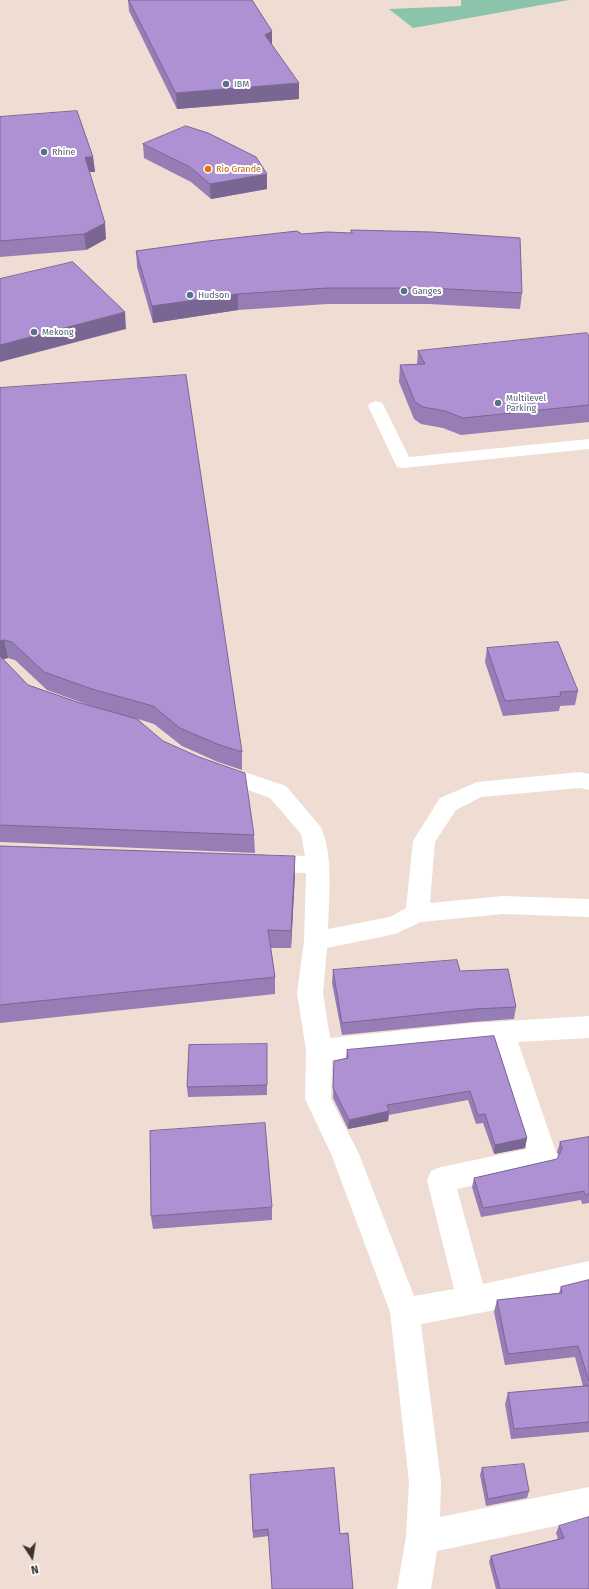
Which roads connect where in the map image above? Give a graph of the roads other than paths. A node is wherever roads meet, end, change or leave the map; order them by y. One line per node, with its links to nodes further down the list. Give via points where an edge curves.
1 (376, 406): 2 (street, via 403,463)
2 (589, 444)
3 (202, 765): 6 (street, via 278,792 312,832)
4 (589, 782): 8 (street, via 580,780 477,790 448,804 424,841)
5 (247, 862): 6 (street)
6 (318, 865): 9 (street)
7 (589, 908): 8 (street, via 503,905)
8 (417, 913): 9 (street, via 395,925)
9 (316, 941): 12 (street, via 310,993)
10 (589, 1027): 11 (street)
11 (502, 1032): 12 (street); 14 (street, via 544,1158 441,1180)
12 (319, 1050): 15 (street, via 318,1099 345,1154)
13 (589, 1275): 14 (street)
14 (472, 1300): 15 (street)
15 (405, 1312): 17 (street, via 425,1482)
16 (589, 1503): 17 (street)
17 (423, 1537): 18 (street)
18 (414, 1589)

